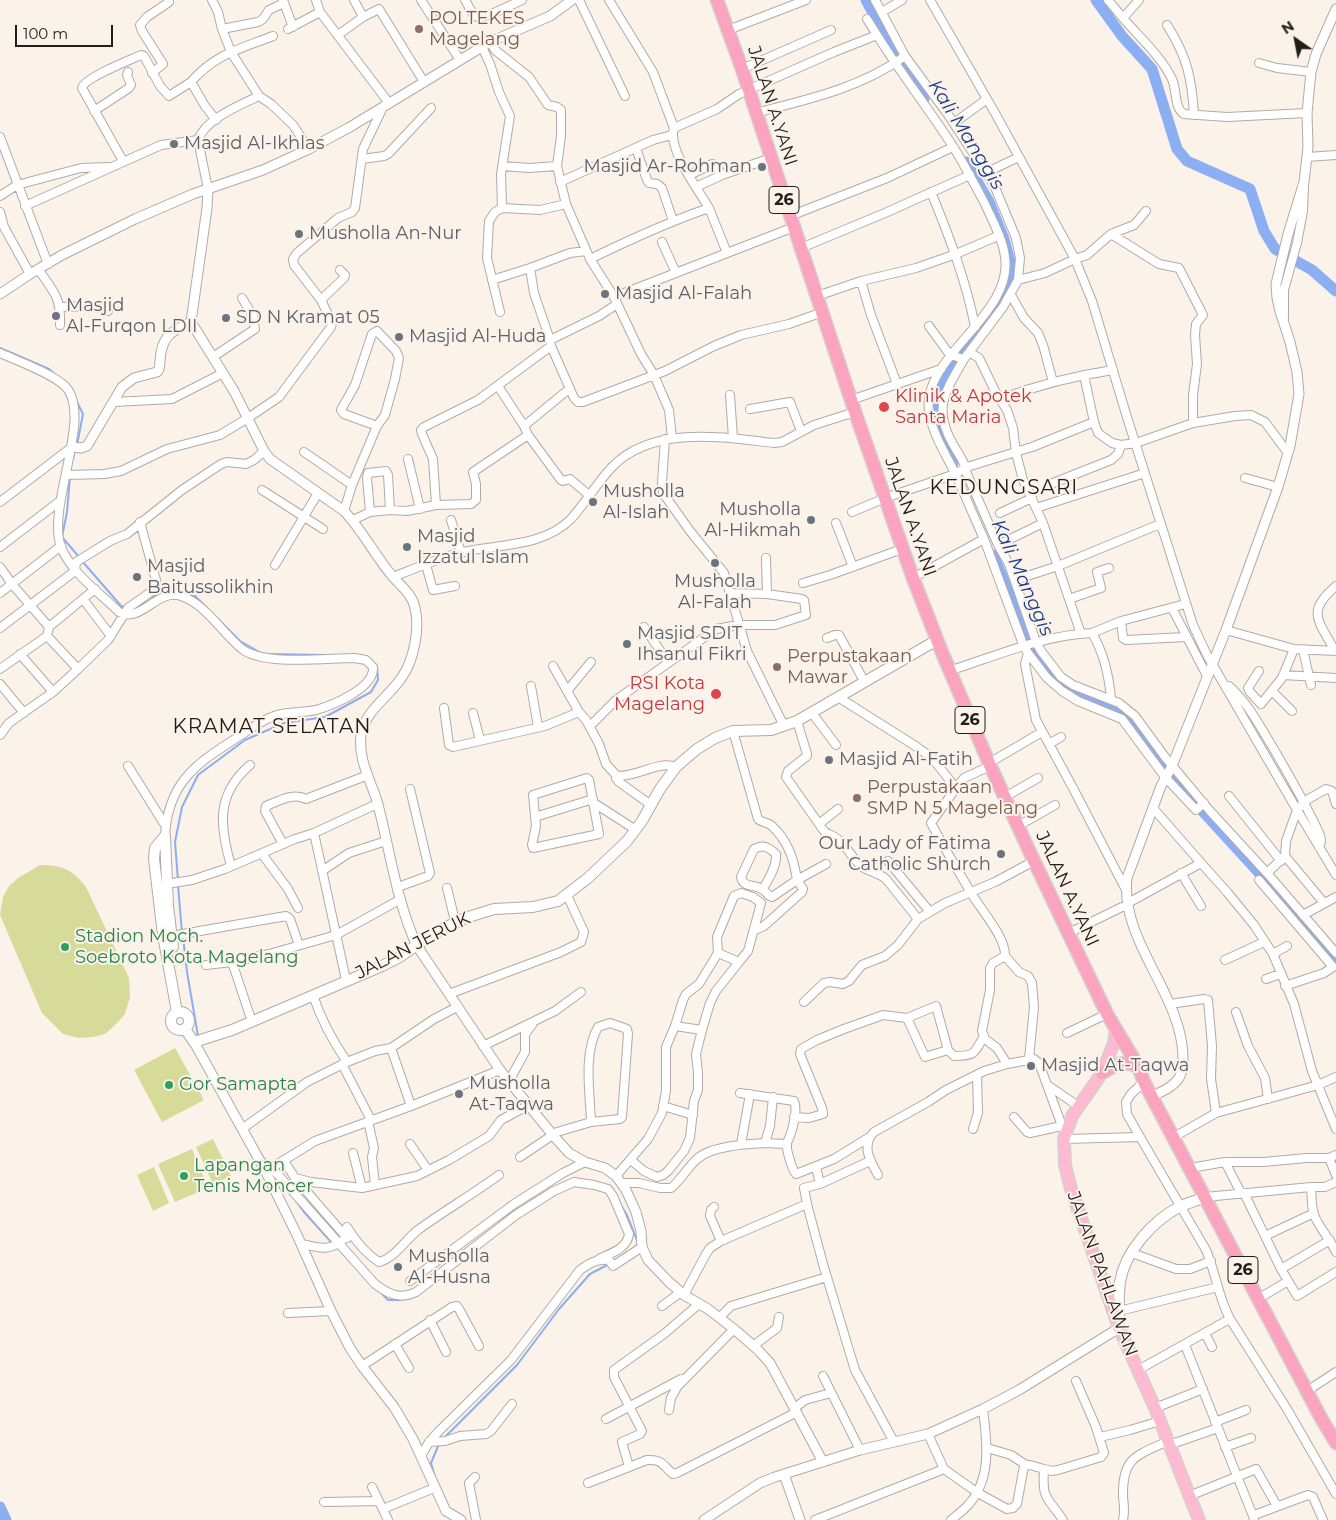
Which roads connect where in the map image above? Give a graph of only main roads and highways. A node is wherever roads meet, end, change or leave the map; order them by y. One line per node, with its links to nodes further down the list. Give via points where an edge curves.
1 (716, 0): 2 (highway, JALAN A.YANI / 26, via 902,549)
2 (937, 640): 5 (main road, JALAN JERUK, via 797,721 771,730 734,731 697,748 660,789 627,841 558,901 533,908 494,909 455,922 390,962 212,1036 197,1041); 6 (highway, JALAN A.YANI / 26, via 1034,861)
3 (170, 931): 3 (main road, via 154,859 155,848 165,836 174,882); 4 (main road)
4 (180, 1012): 5 (main road, via 189,1019); 5 (main road, via 171,1018 172,1026 177,1030)
5 (184, 1028)
6 (1116, 1028): 7 (highway, 26); 8 (main road, JALAN PAHLAWAN, via 1114,1043)
7 (1138, 1066): 8 (highway, via 1120,1063); 9 (highway, 26)
8 (1102, 1073): 10 (main road, JALAN PAHLAWAN, via 1064,1132 1065,1165)
9 (1205, 1197): 11 (main road, via 1180,1207 1152,1227 1138,1243); 13 (highway, 26, via 1307,1391)
10 (1104, 1280): 11 (main road, via 1116,1284); 12 (main road, JALAN PAHLAWAN)
11 (1120, 1280): 12 (main road)
12 (1119, 1328): 15 (main road, JALAN PAHLAWAN)
13 (1332, 1429): 14 (highway, 26)
14 (1336, 1443)
15 (1199, 1520)

